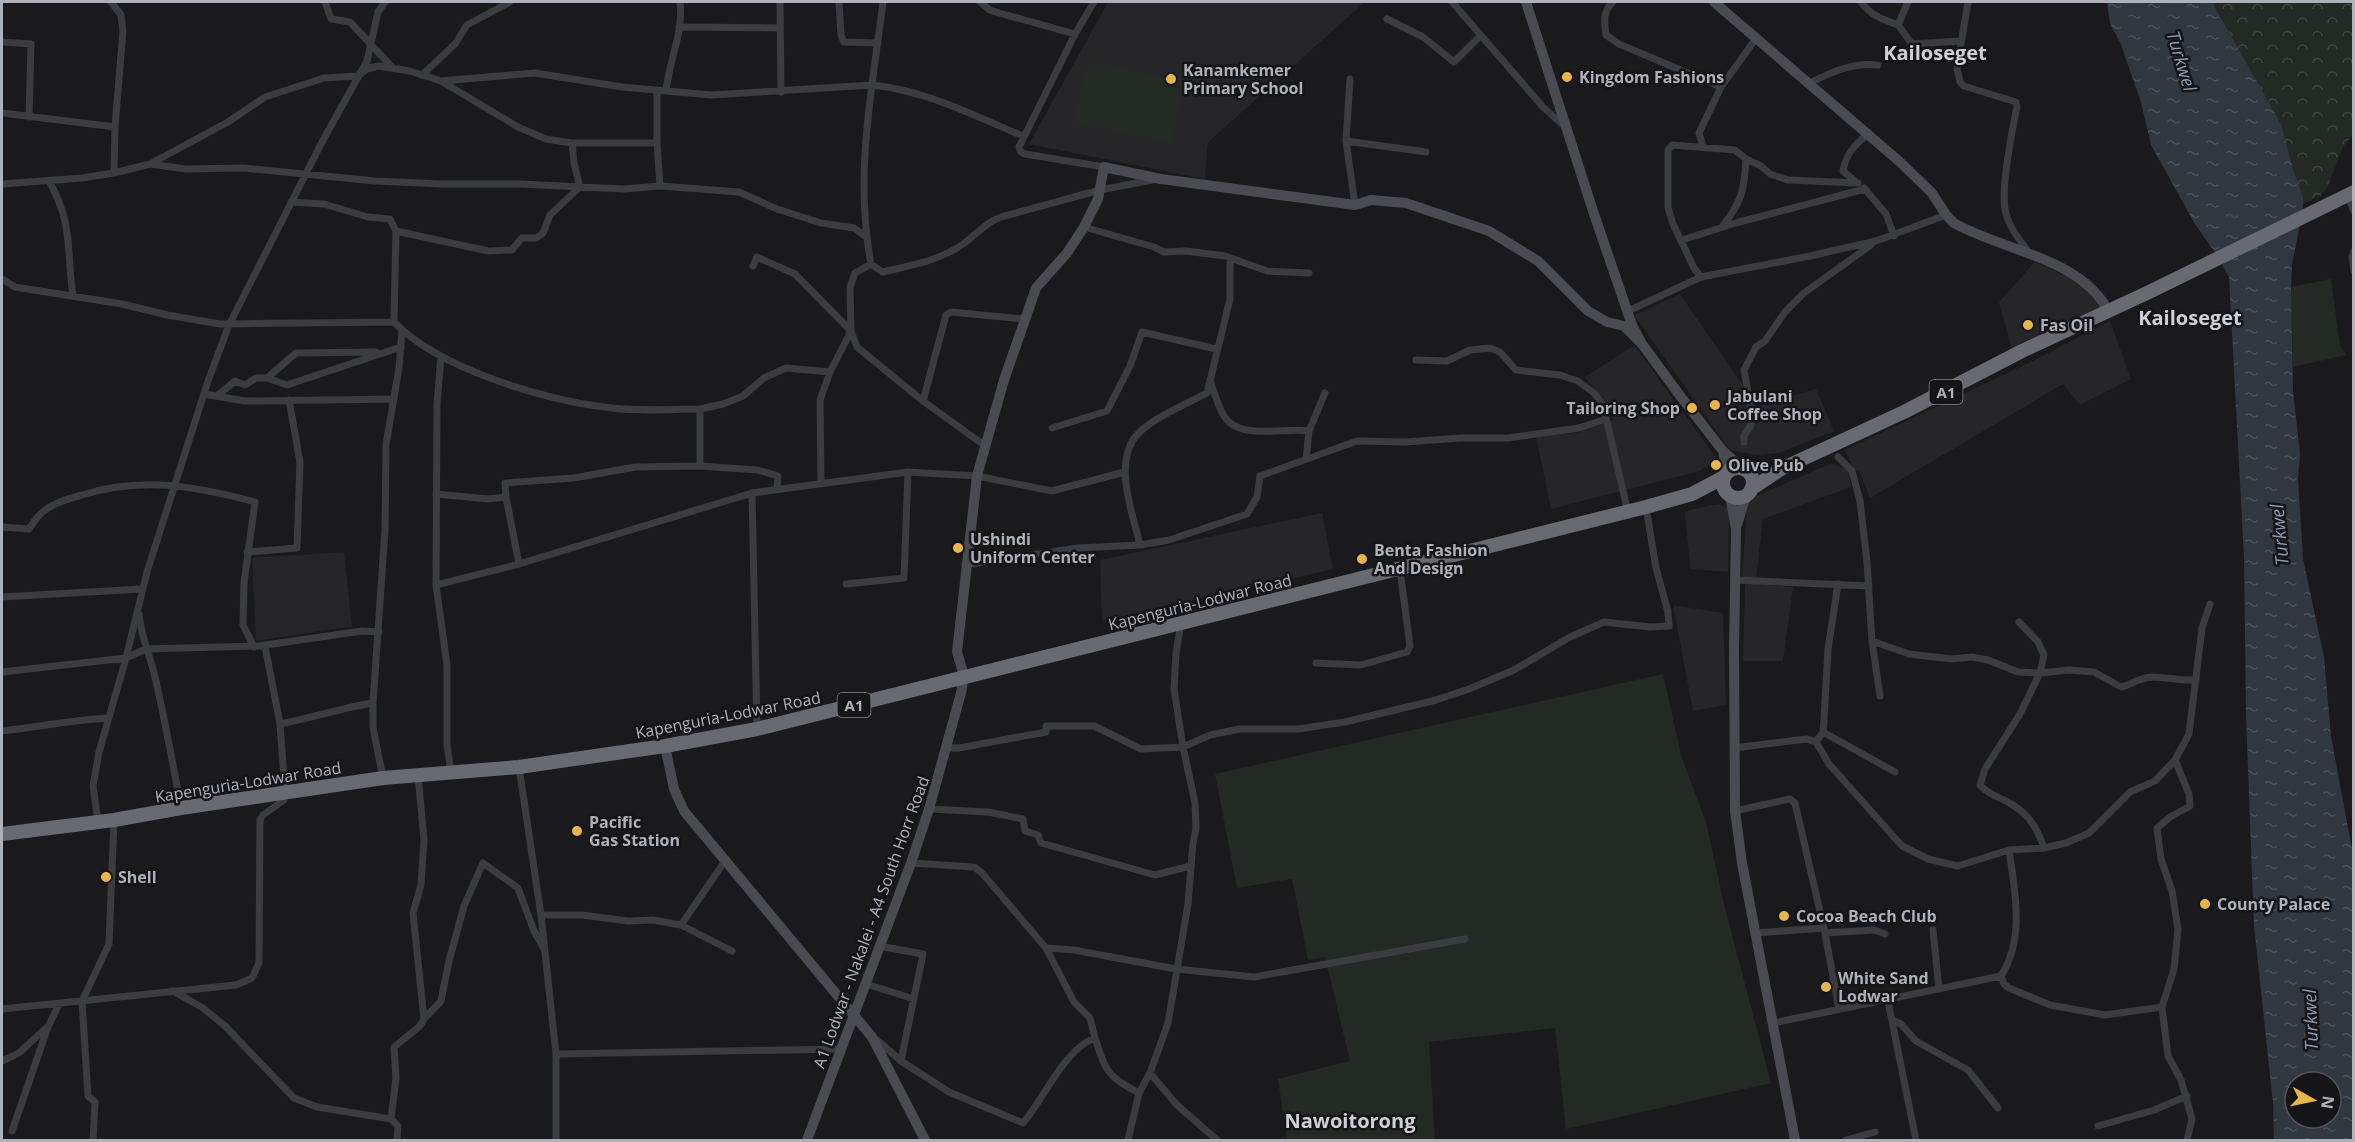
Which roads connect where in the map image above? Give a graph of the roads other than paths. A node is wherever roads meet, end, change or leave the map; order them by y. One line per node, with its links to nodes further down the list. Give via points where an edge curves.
1 (111, 2): 43 (street, via 121,15 123,31)
2 (325, 2): 27 (street, via 332,19 350,22)
3 (385, 2): 27 (street, via 378,12)
4 (510, 2): 31 (street, via 467,25 455,44)
5 (680, 2): 20 (street)
6 (780, 2): 21 (street)
7 (839, 2): 28 (street, via 844,42)
8 (882, 2): 28 (street)
9 (980, 2): 22 (street, via 990,10)
10 (1094, 2): 22 (street)
11 (1452, 2): 23 (street)
12 (1526, 2): 44 (street)
13 (1613, 2): 37 (street, via 1606,8 1606,35)
14 (1714, 2): 24 (street)
15 (1861, 2): 19 (street, via 1880,20)
16 (1908, 2): 19 (street)
17 (1968, 2): 25 (street)
18 (1387, 19): 23 (street, via 1423,37 1454,62)
19 (1898, 25): 25 (street, via 1912,44)
20 (680, 27): 21 (street); 39 (street)
21 (780, 28): 40 (street)
22 (1075, 34): 46 (street)
23 (1480, 36): 44 (street)
24 (1757, 37): 35 (street); 37 (street)
25 (1961, 41): 78 (street, via 1957,68 1960,82 2017,104 2004,207)
26 (2, 42): 42 (street, via 31,44)
27 (371, 43): 30 (street); 32 (street, via 368,61)
28 (878, 43): 36 (street)
29 (1878, 65): 35 (street, via 1856,65)
30 (394, 69): 31 (street); 32 (street, via 378,66)
31 (422, 75): 34 (street)
32 (358, 76): 53 (street, via 324,78 265,97); 56 (street)
33 (1350, 79): 47 (street)
34 (441, 81): 38 (street, via 535,73); 48 (street, via 518,127 546,139)
35 (1810, 84): 45 (street)
36 (872, 85): 40 (street); 46 (street, via 913,92); 73 (street, via 864,157)
37 (1721, 87): 50 (street, via 1699,133)
38 (657, 90): 39 (street); 49 (street)
39 (666, 91): 40 (street, via 711,95)
40 (780, 92)
41 (2, 113): 42 (street)
42 (29, 117): 43 (street)
43 (115, 127): 55 (street)
44 (1566, 128): 88 (street)
45 (1869, 134): 59 (street, via 1850,149 1845,160 1843,171); 69 (street, via 1932,193)
46 (1023, 136): 54 (street, via 1019,147 1022,154)
47 (1346, 141): 51 (street); 67 (street)
48 (572, 143): 49 (street); 62 (street)
49 (657, 143): 61 (street)
50 (1703, 146): 52 (street, via 1735,150); 75 (street, via 1678,143 1668,150 1668,208)
51 (1426, 153)
52 (1746, 159): 59 (street, via 1788,180); 71 (street, via 1745,185 1738,206)
53 (150, 164): 55 (street); 56 (street)
54 (1104, 167): 57 (street); 64 (street)
55 (114, 173): 58 (street)
56 (306, 174): 62 (street, via 443,184); 66 (street)
57 (1161, 179): 64 (street); 67 (street)
58 (49, 181): 60 (street); 86 (street, via 67,224)
59 (1858, 183): 63 (street)
60 (2, 184)
61 (660, 186): 62 (street); 73 (street, via 739,192 821,223 854,228)
62 (580, 187): 72 (street, via 550,215 537,238 522,238 512,250 488,251)
63 (1865, 189): 71 (street); 74 (street, via 1886,214)
64 (1100, 190): 70 (street); 80 (street, via 992,220 961,246 925,262 882,272)
65 (2350, 193): 68 (street); 87 (highway, A1)
66 (291, 202): 72 (street, via 324,204 390,219); 91 (street)
67 (1355, 205): 94 (street, via 1371,200 1406,203 1489,231 1538,261 1588,310 1607,322 1624,326)
68 (2354, 212)
69 (1946, 215): 74 (street); 78 (street, via 1963,228)
70 (1084, 227): 79 (street, via 1164,252); 89 (street, via 1036,288)
71 (1722, 228): 75 (street)
72 (396, 231): 90 (street)
73 (866, 236): 80 (street)
74 (1894, 236): 76 (street)
75 (1682, 240): 84 (street)
76 (1876, 242): 84 (street); 113 (street, via 1804,293 1756,347 1744,370 1752,415)
77 (2354, 251): 82 (street)
78 (2029, 253): 87 (street, via 2090,285)
79 (1230, 258): 83 (street, via 1267,271); 96 (street, via 1230,299)
80 (870, 264): 93 (street, via 855,273 850,287)
81 (753, 266): 93 (street, via 757,257 795,274)
82 (2354, 271)
83 (1309, 273)
84 (1701, 277): 88 (street)
85 (2, 279): 86 (street, via 15,287)
86 (73, 296): 91 (street)
87 (2108, 310): 120 (highway, A1)
88 (1626, 312): 94 (street)
89 (1024, 319): 108 (street, via 951,312 946,315); 114 (street)
90 (394, 322): 91 (street); 92 (street)
91 (229, 324): 104 (street)
92 (402, 330): 95 (street); 98 (street)
93 (851, 332): 100 (street); 108 (street, via 857,347)
94 (1642, 344): 115 (street)
95 (401, 347): 97 (street); 106 (street)
96 (1216, 349): 102 (street); 111 (street, via 1142,332 1107,411)
97 (385, 352): 101 (street, via 287,385); 101 (street, via 296,353)
98 (441, 356): 109 (street, via 490,378 546,396 605,408); 130 (street)
99 (1416, 360): 110 (street, via 1447,361 1470,350 1500,351 1516,370 1578,381 1603,405)
100 (831, 372): 109 (street, via 786,368 764,378 743,396); 125 (street, via 820,400)
101 (267, 378): 105 (street, via 256,378 245,385 235,381)
102 (1210, 380): 112 (street, via 1225,418 1241,428); 122 (street, via 1207,393 1153,422 1135,438)
103 (1325, 393): 112 (street)
104 (204, 394): 105 (street); 126 (street)
105 (217, 396): 107 (street, via 245,401)
106 (394, 399): 107 (street); 154 (street, via 386,445)
107 (289, 400): 139 (street, via 300,462 297,548)
108 (923, 401): 114 (street)
109 (700, 409): 118 (street)
110 (1606, 419): 117 (street, via 1579,428 1508,438 1357,441); 135 (street)
111 (1052, 428)
112 (1309, 431): 117 (street)
113 (1744, 442)
114 (984, 445): 123 (street)
115 (1724, 451): 119 (street); 124 (street)
116 (1838, 458): 147 (street, via 1852,471 1855,480)
117 (1306, 459): 138 (street, via 1260,476 1257,497 1247,514 1169,540)
118 (700, 466): 127 (street, via 771,472 778,476); 133 (street, via 634,468 574,478 505,483)
119 (1744, 469): 120 (highway, A1); 124 (highway, via 1734,469); 128 (highway, via 1752,477)
120 (1781, 469): 128 (highway, A1)
121 (908, 472): 123 (street); 125 (street); 144 (street, via 904,578)
122 (1125, 472): 123 (street, via 1052,491); 138 (street)
123 (977, 476): 141 (street)
124 (1726, 476): 131 (highway, Kapenguria-Lodwar Road / A1); 132 (highway, via 1723,489)
125 (821, 483): 127 (street)
126 (176, 485): 136 (street, via 125,484 101,488 43,511 29,529); 139 (street, via 255,502); 148 (street)
127 (777, 488): 129 (street)
128 (1748, 492): 132 (highway, via 1736,498); 137 (street)
129 (752, 493): 140 (street); 169 (street)
130 (436, 494): 133 (street); 146 (street)
131 (1692, 494): 132 (highway, Kapenguria-Lodwar Road / A1); 134 (highway, Kapenguria-Lodwar Road / A1)
132 (1729, 495): 137 (street)
133 (506, 497): 140 (street)
134 (1646, 507): 135 (highway, Kapenguria-Lodwar Road / A1); 174 (street, via 1669,627 1604,622 1570,636 1514,670 1437,700 1313,727 1239,729 1210,735)
135 (1628, 512): 142 (highway, Kapenguria-Lodwar Road / A1)
136 (2, 527)
137 (1736, 529): 143 (street)
138 (1140, 545): 141 (street, via 1077,548)
139 (247, 552): 157 (street, via 243,625)
140 (519, 564): 146 (street)
141 (965, 565): 163 (street, via 957,652)
142 (1400, 570): 152 (highway, Kapenguria-Lodwar Road / A1); 160 (street, via 1410,646 1407,652 1361,665)
143 (1736, 580): 145 (street); 176 (street)
144 (846, 584)
145 (1838, 584): 147 (street); 171 (street, via 1828,649)
146 (436, 585): 179 (street, via 447,665)
147 (1869, 586): 155 (street)
148 (142, 589): 149 (street); 151 (street)
149 (2, 597)
150 (2210, 604): 164 (street, via 2202,628)
151 (139, 609): 158 (street); 159 (street)
152 (1181, 622): 163 (highway, Kapenguria-Lodwar Road / A1); 174 (street, via 1174,689)
153 (2019, 622): 162 (street, via 2041,648)
154 (379, 632): 156 (street); 166 (street)
155 (1872, 641): 162 (street, via 1909,654 1972,657 2018,672); 165 (street)
156 (265, 645): 157 (street); 168 (street)
157 (254, 647): 158 (street)
158 (146, 649): 159 (street); 184 (street, via 164,716)
159 (126, 658): 161 (street); 167 (street)
160 (1316, 663)
161 (2, 672)
162 (2040, 673): 164 (street, via 2094,672 2121,687 2135,679 2153,677); 190 (street, via 1980,785 2025,812)
163 (964, 676): 169 (highway, Kapenguria-Lodwar Road / A1); 175 (street, A1 Lodwar - Nakalei - A4 South Horr Road)
164 (2196, 680): 177 (street, via 2189,734)
165 (1880, 696)
166 (373, 703): 168 (street); 182 (street)
167 (108, 718): 170 (street); 188 (street, via 93,786)
168 (280, 724): 183 (street)
169 (757, 729): 173 (highway, Kapenguria-Lodwar Road / A1)
170 (2, 731)
171 (1823, 732): 172 (street); 180 (street)
172 (1816, 742): 176 (street, via 1807,739); 191 (street, via 1829,764 1909,850 1958,866)
173 (665, 746): 178 (highway, Kapenguria-Lodwar Road / A1); 192 (street, via 674,789 684,811)
174 (1183, 747): 175 (street, via 1141,749 1094,726 1075,725 1046,726 1046,732); 194 (street, via 1197,816)
175 (947, 748): 185 (street, A1 Lodwar - Nakalei - A4 South Horr Road)
176 (1734, 748): 186 (street)
177 (2175, 760): 190 (street, via 2156,781 2130,792 2088,832); 215 (street, via 2190,806 2157,828 2178,929 2174,969)
178 (519, 767): 179 (highway, Kapenguria-Lodwar Road / A1); 195 (street)
179 (451, 772): 181 (highway, Kapenguria-Lodwar Road / A1)
180 (1895, 772)
181 (418, 775): 182 (highway, Kapenguria-Lodwar Road / A1); 219 (street, via 424,840 421,885 413,914)
182 (383, 778): 183 (highway, Kapenguria-Lodwar Road / A1)
183 (285, 792): 184 (highway, Kapenguria-Lodwar Road / A1); 210 (street, via 284,800 260,820 259,963 252,978 236,984)
184 (181, 808): 187 (highway, Kapenguria-Lodwar Road / A1)
185 (929, 809): 193 (street, A1 Lodwar - Nakalei - A4 South Horr Road); 194 (street, via 988,812 1023,819 1025,831 1038,835 1041,843 1155,875)
186 (1735, 811): 197 (street, via 1790,799 1795,803); 199 (street)
187 (114, 820): 188 (highway, Kapenguria-Lodwar Road / A1); 213 (street, via 109,944)
188 (98, 822): 189 (highway, Kapenguria-Lodwar Road / A1)
189 (2, 834)
190 (2044, 848): 191 (street)
191 (2009, 850): 207 (street, via 2015,931 2010,963)
192 (726, 861): 196 (street); 218 (street)
193 (911, 863): 202 (street, A1 Lodwar - Nakalei - A4 South Horr Road); 203 (street, via 974,867)
194 (1191, 866): 206 (street)
195 (541, 915): 196 (street); 204 (street)
196 (681, 925): 205 (street)
197 (1825, 930): 199 (street); 200 (street, via 1874,930); 217 (street)
198 (1933, 930): 209 (street)
199 (1756, 933): 221 (street)
200 (1885, 934)
201 (1465, 939): 206 (street, via 1254,977)
202 (879, 946): 208 (street, A1 Lodwar - Nakalei - A4 South Horr Road); 211 (street, via 923,954)
203 (1046, 948): 206 (street); 224 (street, via 1074,1002 1090,1018)
204 (545, 950): 219 (street, via 518,888 483,863 464,906 441,1001); 226 (street)
205 (732, 951)
206 (1176, 969): 229 (street, via 1168,1023)
207 (2001, 976): 209 (street); 215 (street, via 2009,988 2050,1005 2105,1015)
208 (866, 984): 211 (street); 218 (street, A1 Lodwar - Nakalei - A4 South Horr Road)
209 (1939, 988): 212 (street)
210 (173, 991): 213 (street); 233 (street, via 225,1026 294,1098 317,1107)
211 (914, 999): 228 (street)
212 (1888, 1000): 217 (street); 220 (street)
213 (82, 1001): 214 (street); 237 (street, via 88,1096 95,1102)
214 (59, 1004): 216 (street); 222 (street)
215 (2162, 1007): 231 (street, via 2168,1056)
216 (2, 1009)
217 (1839, 1009): 221 (street)
218 (854, 1016): 223 (street); 225 (street, A1 Lodwar - Nakalei - A4 South Horr Road)
219 (424, 1019): 233 (street, via 394,1047 396,1078)
220 (1892, 1020): 232 (street, via 1916,1041 1968,1070); 246 (street)
221 (1773, 1023): 244 (street)
222 (48, 1027): 227 (street, via 19,1053); 235 (street)
223 (872, 1037): 228 (street); 241 (street)
224 (1095, 1038): 228 (street, via 1084,1041 1058,1071 1023,1123 949,1092); 230 (street, via 1105,1070)
225 (841, 1049): 226 (street); 240 (street, A1 Lodwar - Nakalei - A4 South Horr Road)
226 (556, 1054): 239 (street)
227 (2, 1061)
228 (901, 1061)
229 (1150, 1073): 230 (street); 243 (street, via 1177,1105)
230 (1139, 1094): 242 (street)
231 (2187, 1096): 234 (street); 247 (street, via 2192,1119)
232 (1998, 1108)
233 (391, 1119): 238 (street, via 398,1126)
234 (2098, 1126)
235 (12, 1131)
236 (1875, 1132): 245 (street)
237 (93, 1140)
238 (397, 1140)
239 (556, 1140)
240 (807, 1140)
241 (925, 1140)
242 (1128, 1140)
243 (1217, 1140)
244 (1795, 1140)
245 (1846, 1140)
246 (1916, 1140)
247 (2187, 1140)

